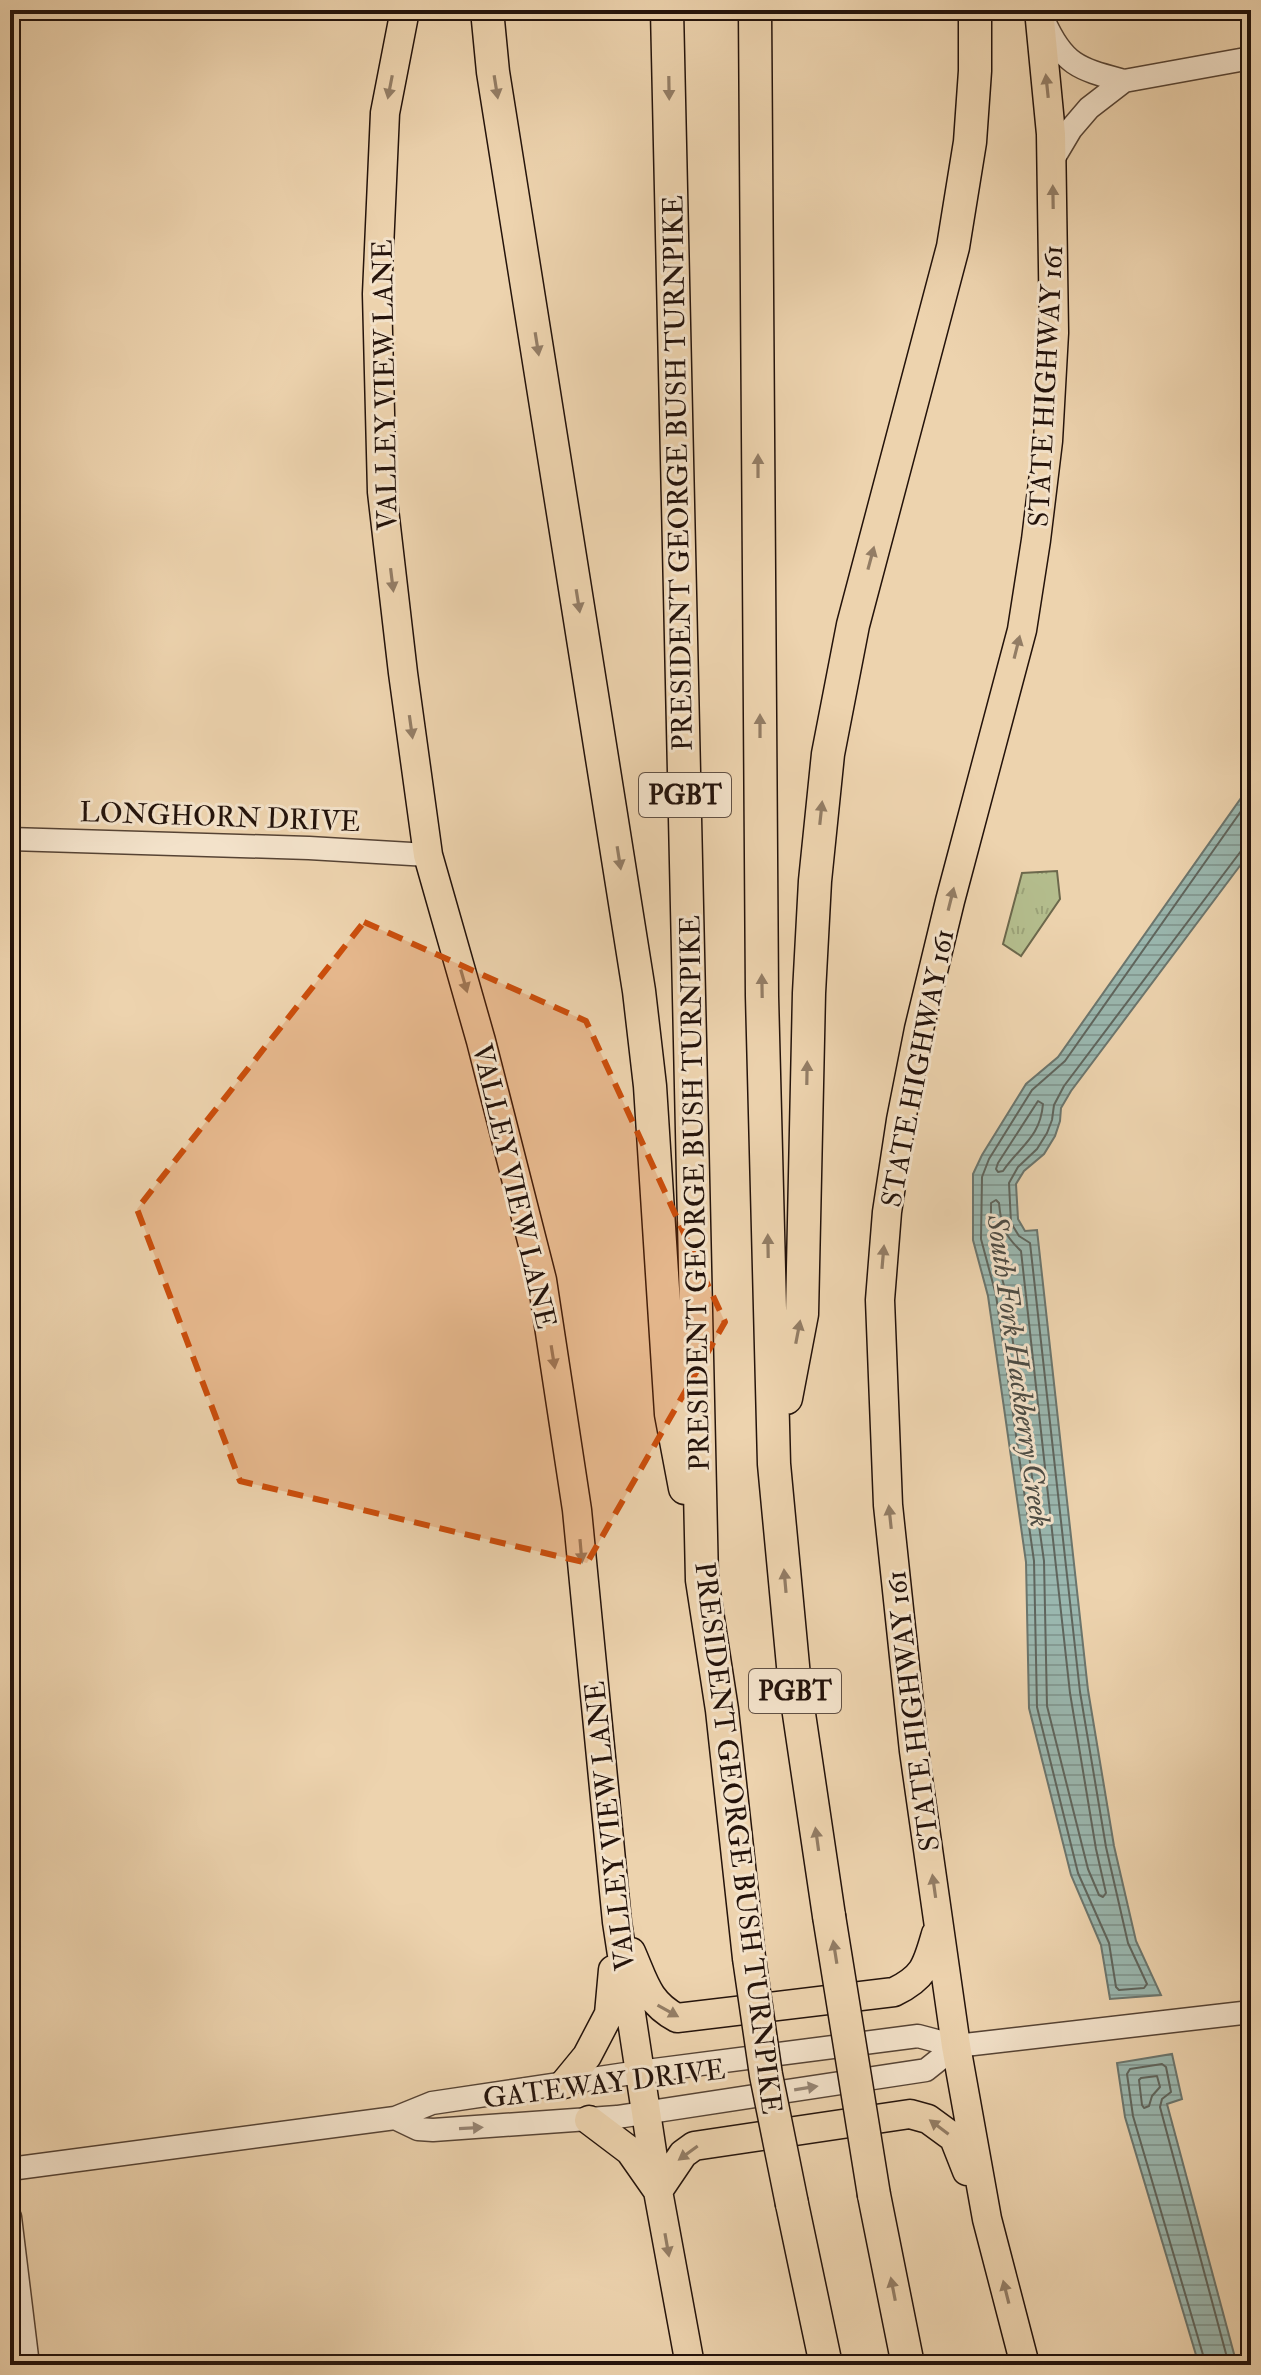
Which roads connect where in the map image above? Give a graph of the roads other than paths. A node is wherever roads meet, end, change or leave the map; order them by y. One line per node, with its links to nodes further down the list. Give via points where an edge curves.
1 (405, 10): 11 (main road, VALLEY VIEW LANE, one-way to 11, via 385,113 377,294 382,492)
2 (487, 10): 13 (highway, one-way to 13, via 639,991 671,1414)
3 (667, 10): 13 (highway, PRESIDENT GEORGE BUSH TURNPIKE / PGBT, one-way to 13)
4 (755, 10): 12 (highway, PGBT, one-way to 4, via 762,996)
5 (975, 10): 12 (highway, one-way to 5, via 802,1314 809,993 828,754 853,625 953,247 970,142)
6 (1039, 11): 8 (street, via 1056,46 1075,64); 9 (main road, STATE HIGHWAY 161, one-way to 6)
7 (1251, 58): 8 (street)
8 (1124, 81): 9 (street, via 1089,108)
9 (1052, 161): 15 (main road, STATE HIGHWAY 161, one-way to 9, via 888,1505 880,1300 889,1196 919,1029 1022,630 1036,540 1054,333)
10 (10, 839): 11 (street, LONGHORN DRIVE)
11 (428, 855): 14 (main road, VALLEY VIEW LANE, one-way to 14, via 542,1280 577,1510)
12 (774, 1464): 30 (highway, PGBT, one-way to 12, bridge, via 874,2195 829,1916 795,1687)
13 (702, 1580): 29 (highway, PRESIDENT GEORGE BUSH TURNPIKE / PGBT, bridge, via 766,2075)
14 (617, 1922): 15 (main road, one-way to 15, via 653,2001 677,2018 894,1992 925,1969); 18 (main road, VALLEY VIEW LANE); 19 (main road, via 609,2014 587,2056)
15 (939, 1925): 17 (main road, STATE HIGHWAY 161)
16 (1251, 2012): 17 (street, GATEWAY DRIVE)
17 (956, 2046): 18 (street, GATEWAY DRIVE, via 918,2036); 20 (street, GATEWAY DRIVE, one-way to 17, via 926,2070); 26 (main road, STATE HIGHWAY 161)
18 (639, 2072): 19 (street, GATEWAY DRIVE); 20 (main road, VALLEY VIEW LANE)
19 (564, 2084): 21 (street, GATEWAY DRIVE, via 432,2103)
20 (646, 2113): 22 (street, GATEWAY DRIVE); 24 (main road, VALLEY VIEW LANE)
21 (395, 2118): 22 (street, GATEWAY DRIVE, one-way to 22, via 433,2130); 23 (street, GATEWAY DRIVE)
22 (589, 2120): 24 (main road, via 630,2151)
23 (10, 2169)
24 (658, 2191): 26 (main road, one-way to 24, via 954,2138 928,2119 910,2114 694,2146); 28 (main road, VALLEY VIEW LANE, one-way to 28)
25 (10, 2217): 27 (street)
26 (987, 2219): 31 (main road, STATE HIGHWAY 161, one-way to 26)
27 (28, 2365)
28 (690, 2365)
29 (826, 2365)
30 (908, 2365)
31 (1025, 2365)

